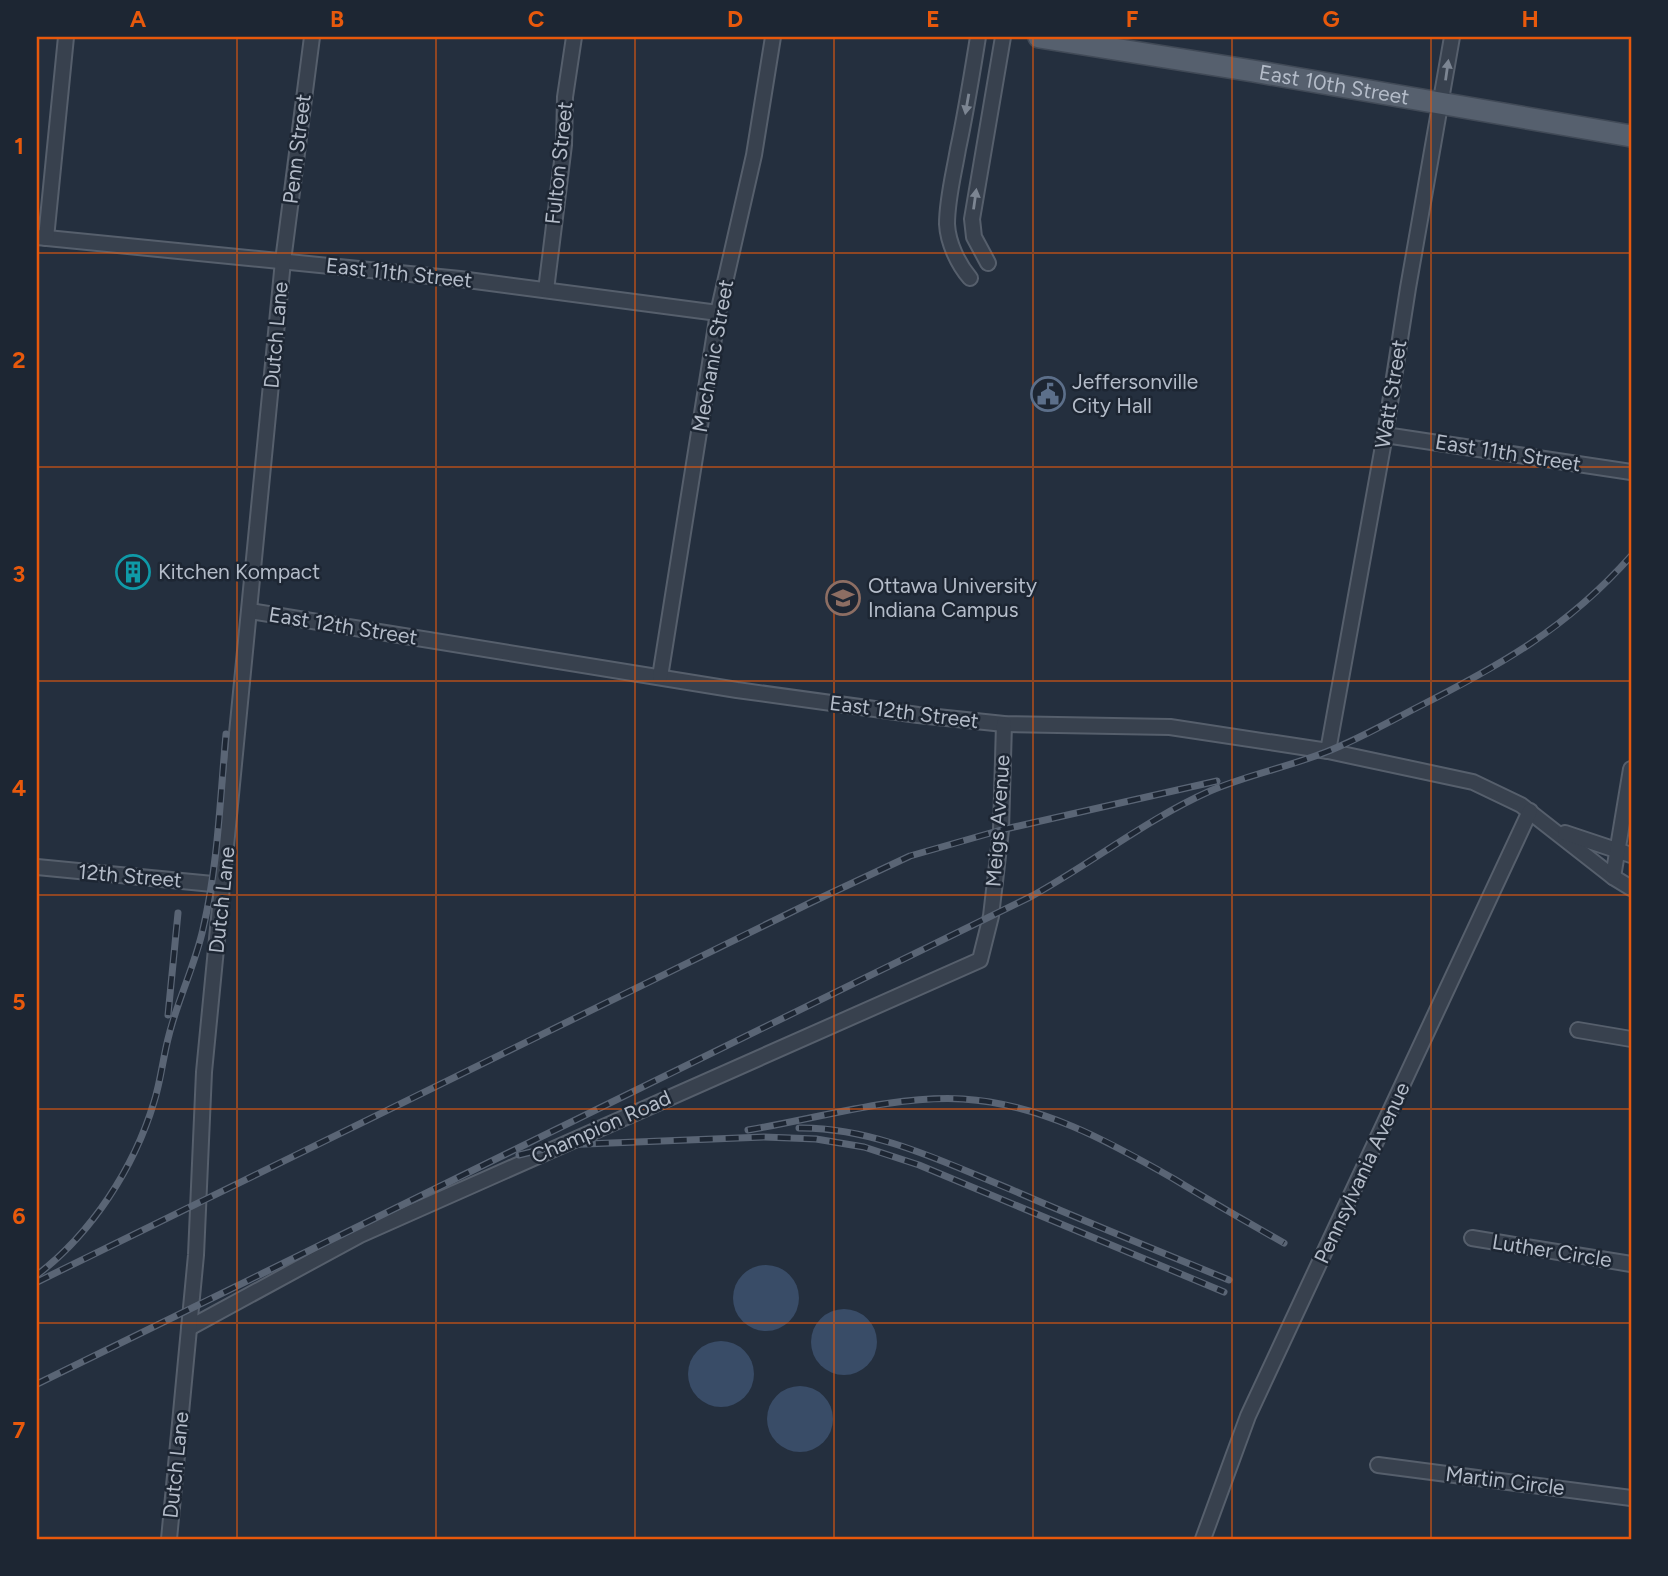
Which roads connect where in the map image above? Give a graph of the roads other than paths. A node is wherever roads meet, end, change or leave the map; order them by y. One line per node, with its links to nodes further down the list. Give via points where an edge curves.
1 (66, 37): 12 (street)
2 (312, 37): 13 (street, Penn Street)
3 (574, 37): 16 (street, Fulton Street)
4 (773, 37): 17 (street, Mechanic Street, via 754,155)
5 (978, 37): 15 (street, one-way to 15, via 947,225 949,239)
6 (1003, 37): 14 (street, one-way to 6, via 974,237 972,219)
7 (1039, 37): 9 (main road, East 10th Street)
8 (1452, 37): 10 (street, Watt Street, one-way to 8)
9 (1140, 44): 10 (main road, East 10th Street)
10 (1442, 104): 11 (main road, East 10th Street); 18 (street, Watt Street)
11 (1631, 136)
12 (42, 238): 13 (street, East 11th Street)
13 (283, 261): 16 (street, East 11th Street); 20 (street, Dutch Lane)
14 (988, 263)
15 (970, 278)
16 (546, 289): 17 (street, East 11th Street)
17 (718, 313): 21 (street, Mechanic Street)
18 (1385, 435): 19 (street, East 11th Street); 23 (street, Watt Street)
19 (1631, 472)
20 (250, 611): 21 (street, East 12th Street); 30 (street, Dutch Lane)
21 (660, 677): 22 (street, East 12th Street, via 918,716)
22 (1004, 724): 23 (street, East 12th Street, via 1170,727); 32 (street, Meigs Avenue, via 1002,830)
23 (1328, 751): 25 (street, East 12th Street, via 1473,782)
24 (1631, 769): 27 (street)
25 (1531, 811): 26 (street, East 12th Street); 41 (street, Pennsylvania Avenue, via 1248,1416)
26 (1547, 826): 27 (street, East 12th Street); 29 (street, East 12th Street)
27 (1624, 853): 29 (street)
28 (37, 867): 30 (street, 12th Street)
29 (1613, 877): 31 (street, East 12th Street)
30 (223, 885): 37 (street, Dutch Lane, via 204,1072 200,1201)
31 (1631, 888)
32 (991, 916): 37 (street, Champion Road, via 980,960 360,1235)
33 (1578, 1030): 34 (street)
34 (1631, 1039)
35 (1472, 1238): 36 (street, Luther Circle)
36 (1631, 1264)
37 (189, 1328): 40 (street, Dutch Lane)
38 (1378, 1465): 39 (street, Martin Circle)
39 (1631, 1498)
40 (169, 1539)
41 (1203, 1539)

